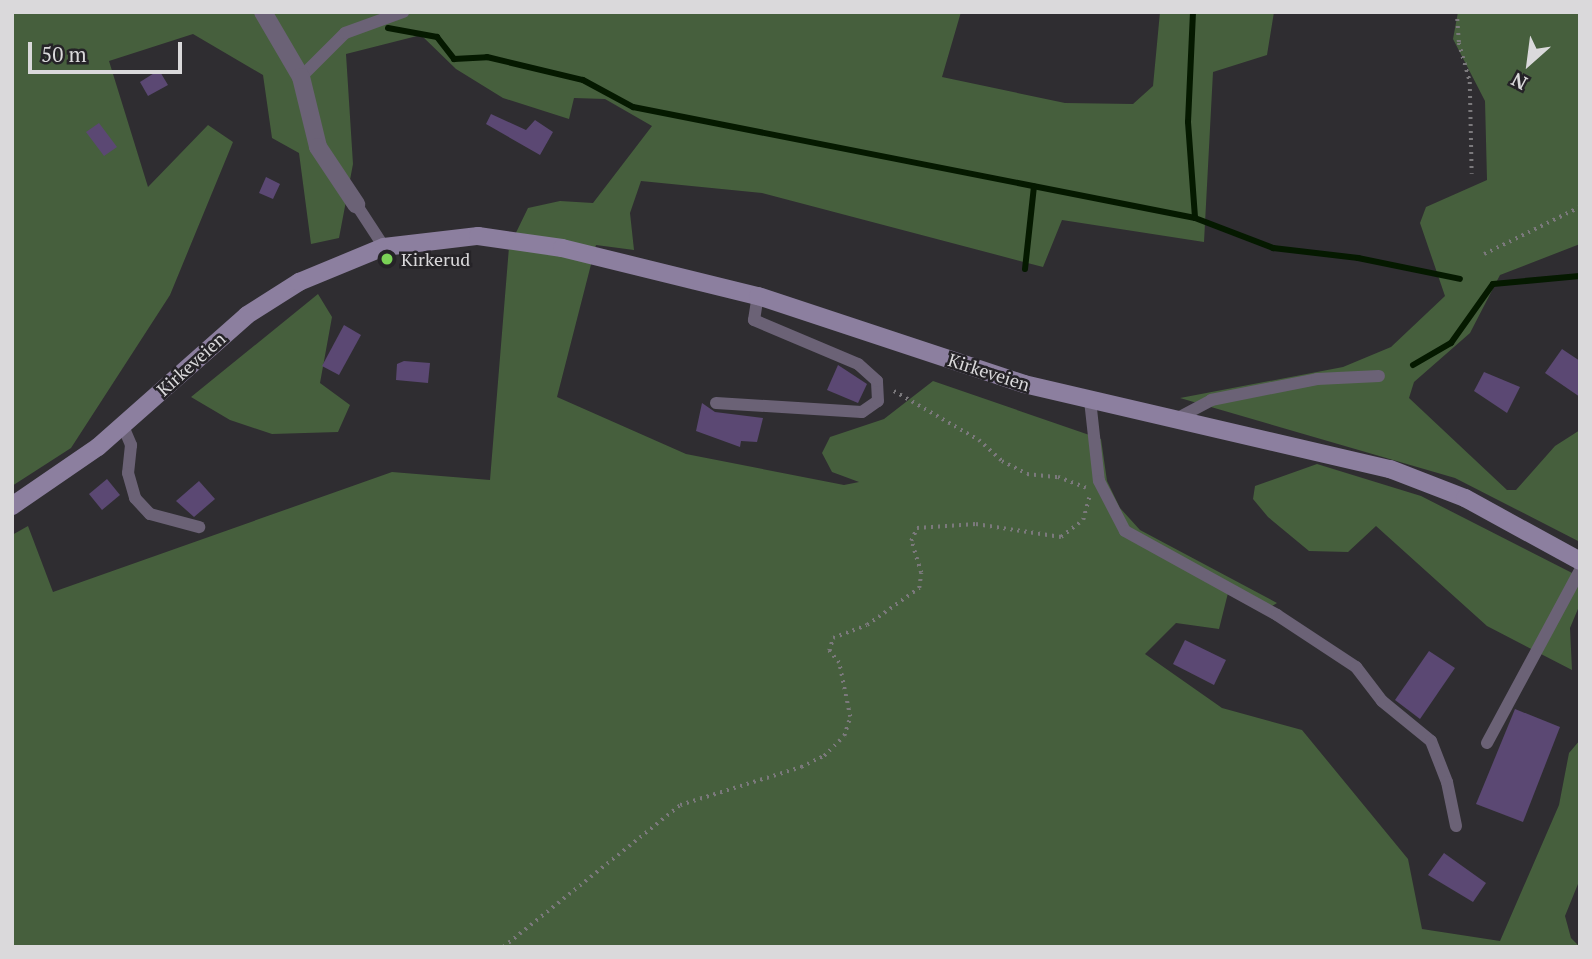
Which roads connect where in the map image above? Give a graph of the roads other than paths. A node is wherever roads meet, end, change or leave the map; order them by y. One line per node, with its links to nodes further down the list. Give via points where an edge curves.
1 (263, 12): 3 (street)
2 (402, 12): 3 (lane, via 345,33)
3 (300, 77): 4 (street, via 318,147)
4 (356, 204): 5 (lane)
5 (384, 247): 6 (main road, Kirkeveien, via 456,235 500,237); 11 (main road, Kirkeveien, via 299,282 247,315)
6 (758, 296): 8 (main road, Kirkeveien, via 1024,384); 9 (lane, via 754,320 858,364 877,381 878,401 862,412)
7 (1379, 376): 10 (lane, via 1317,379 1210,400)
8 (1090, 400): 10 (main road, Kirkeveien); 17 (lane, via 1099,481 1125,531 1141,544 1277,615 1356,667 1382,701 1422,730 1447,782)
9 (716, 403)
10 (1176, 419): 14 (main road, Kirkeveien, via 1390,469 1465,498)
11 (123, 426): 12 (main road, Kirkeveien); 13 (lane, via 131,445 128,473 135,498 150,514)
12 (12, 506)
13 (199, 527)
14 (1580, 561)
15 (1580, 570): 16 (lane)
16 (1487, 743)
17 (1456, 827)

